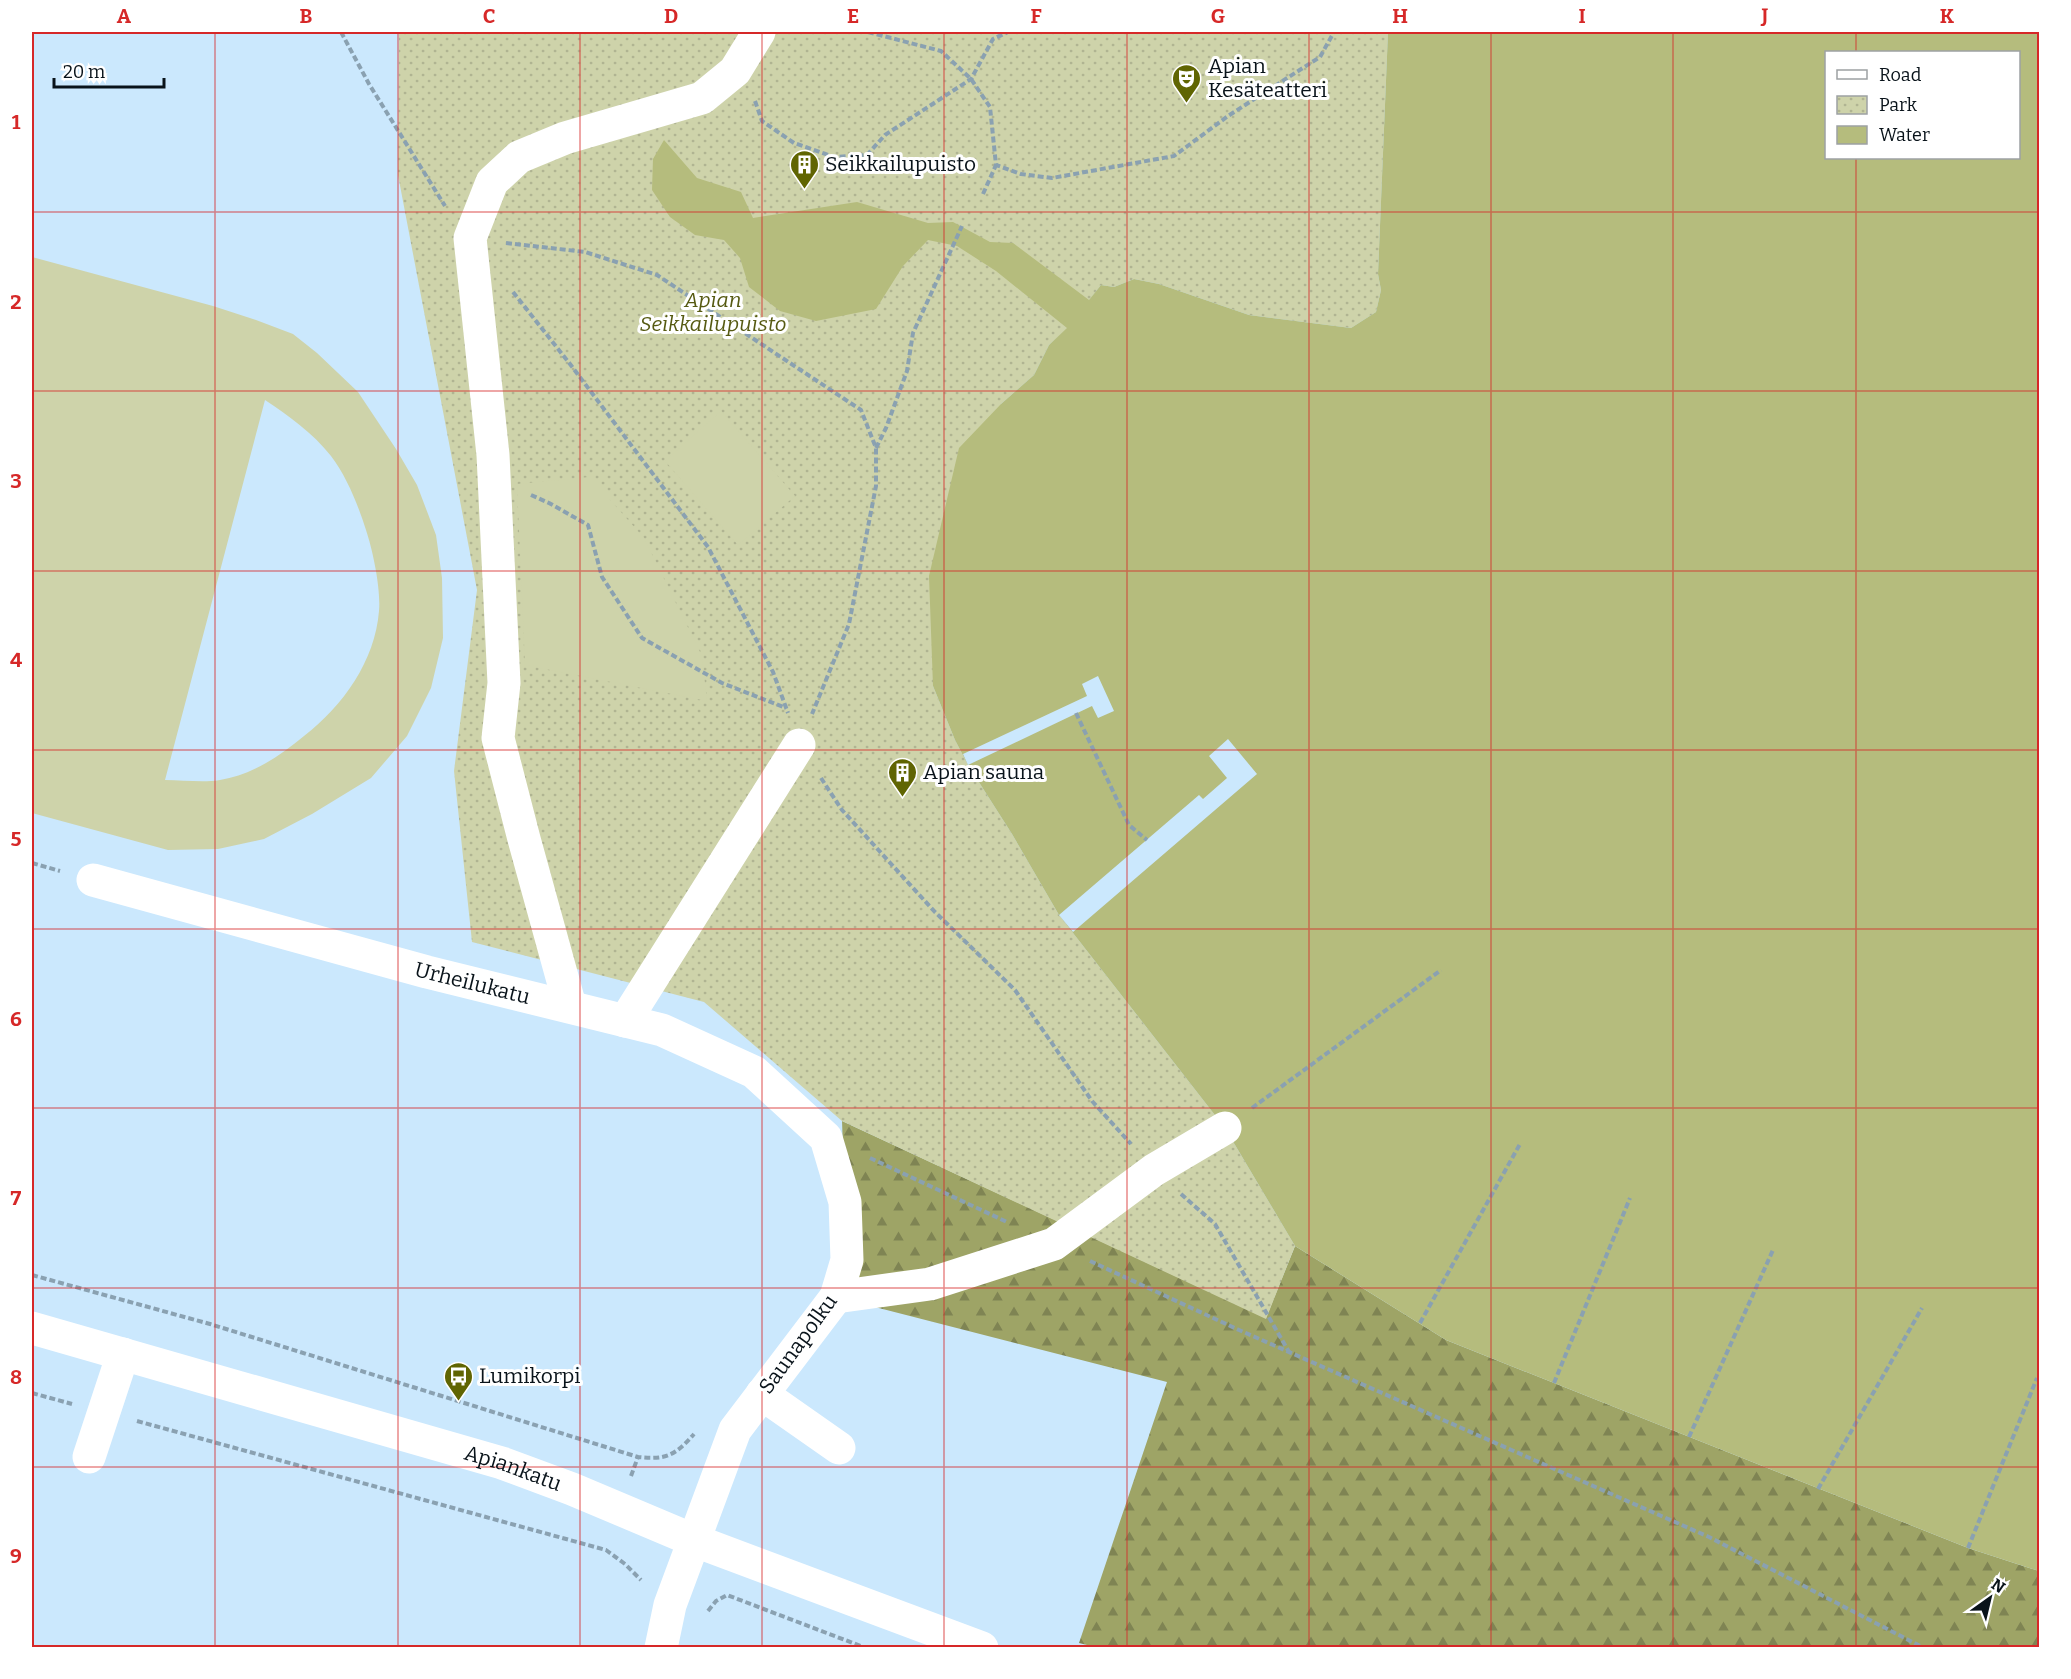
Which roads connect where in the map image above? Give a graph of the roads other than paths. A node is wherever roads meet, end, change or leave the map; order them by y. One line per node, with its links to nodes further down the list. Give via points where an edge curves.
1 (759, 32): 4 (street, via 735,70 702,98 565,138 519,158 492,182 470,238 493,455 504,683 498,738)
2 (799, 745): 5 (street)
3 (93, 880): 4 (street, Urheilukatu, via 427,972)
4 (570, 1006): 5 (street, Urheilukatu)
5 (625, 1021): 7 (street, Urheilukatu, via 662,1030 754,1072)
6 (1225, 1128): 8 (street, via 1154,1170 1054,1244 930,1284)
7 (826, 1138): 8 (street, Saunapolku, via 845,1202 847,1260)
8 (836, 1297): 11 (street, Saunapolku)
9 (32, 1328): 10 (street, Apiankatu)
10 (123, 1354): 13 (street); 14 (street, Apiankatu, via 502,1463)
11 (762, 1394): 12 (street); 14 (street, Saunapolku, via 735,1430)
12 (839, 1448)
13 (89, 1457)
14 (693, 1540): 15 (street, Saunapolku, via 670,1605); 16 (street, Apiankatu)
15 (661, 1647)
16 (982, 1647)

